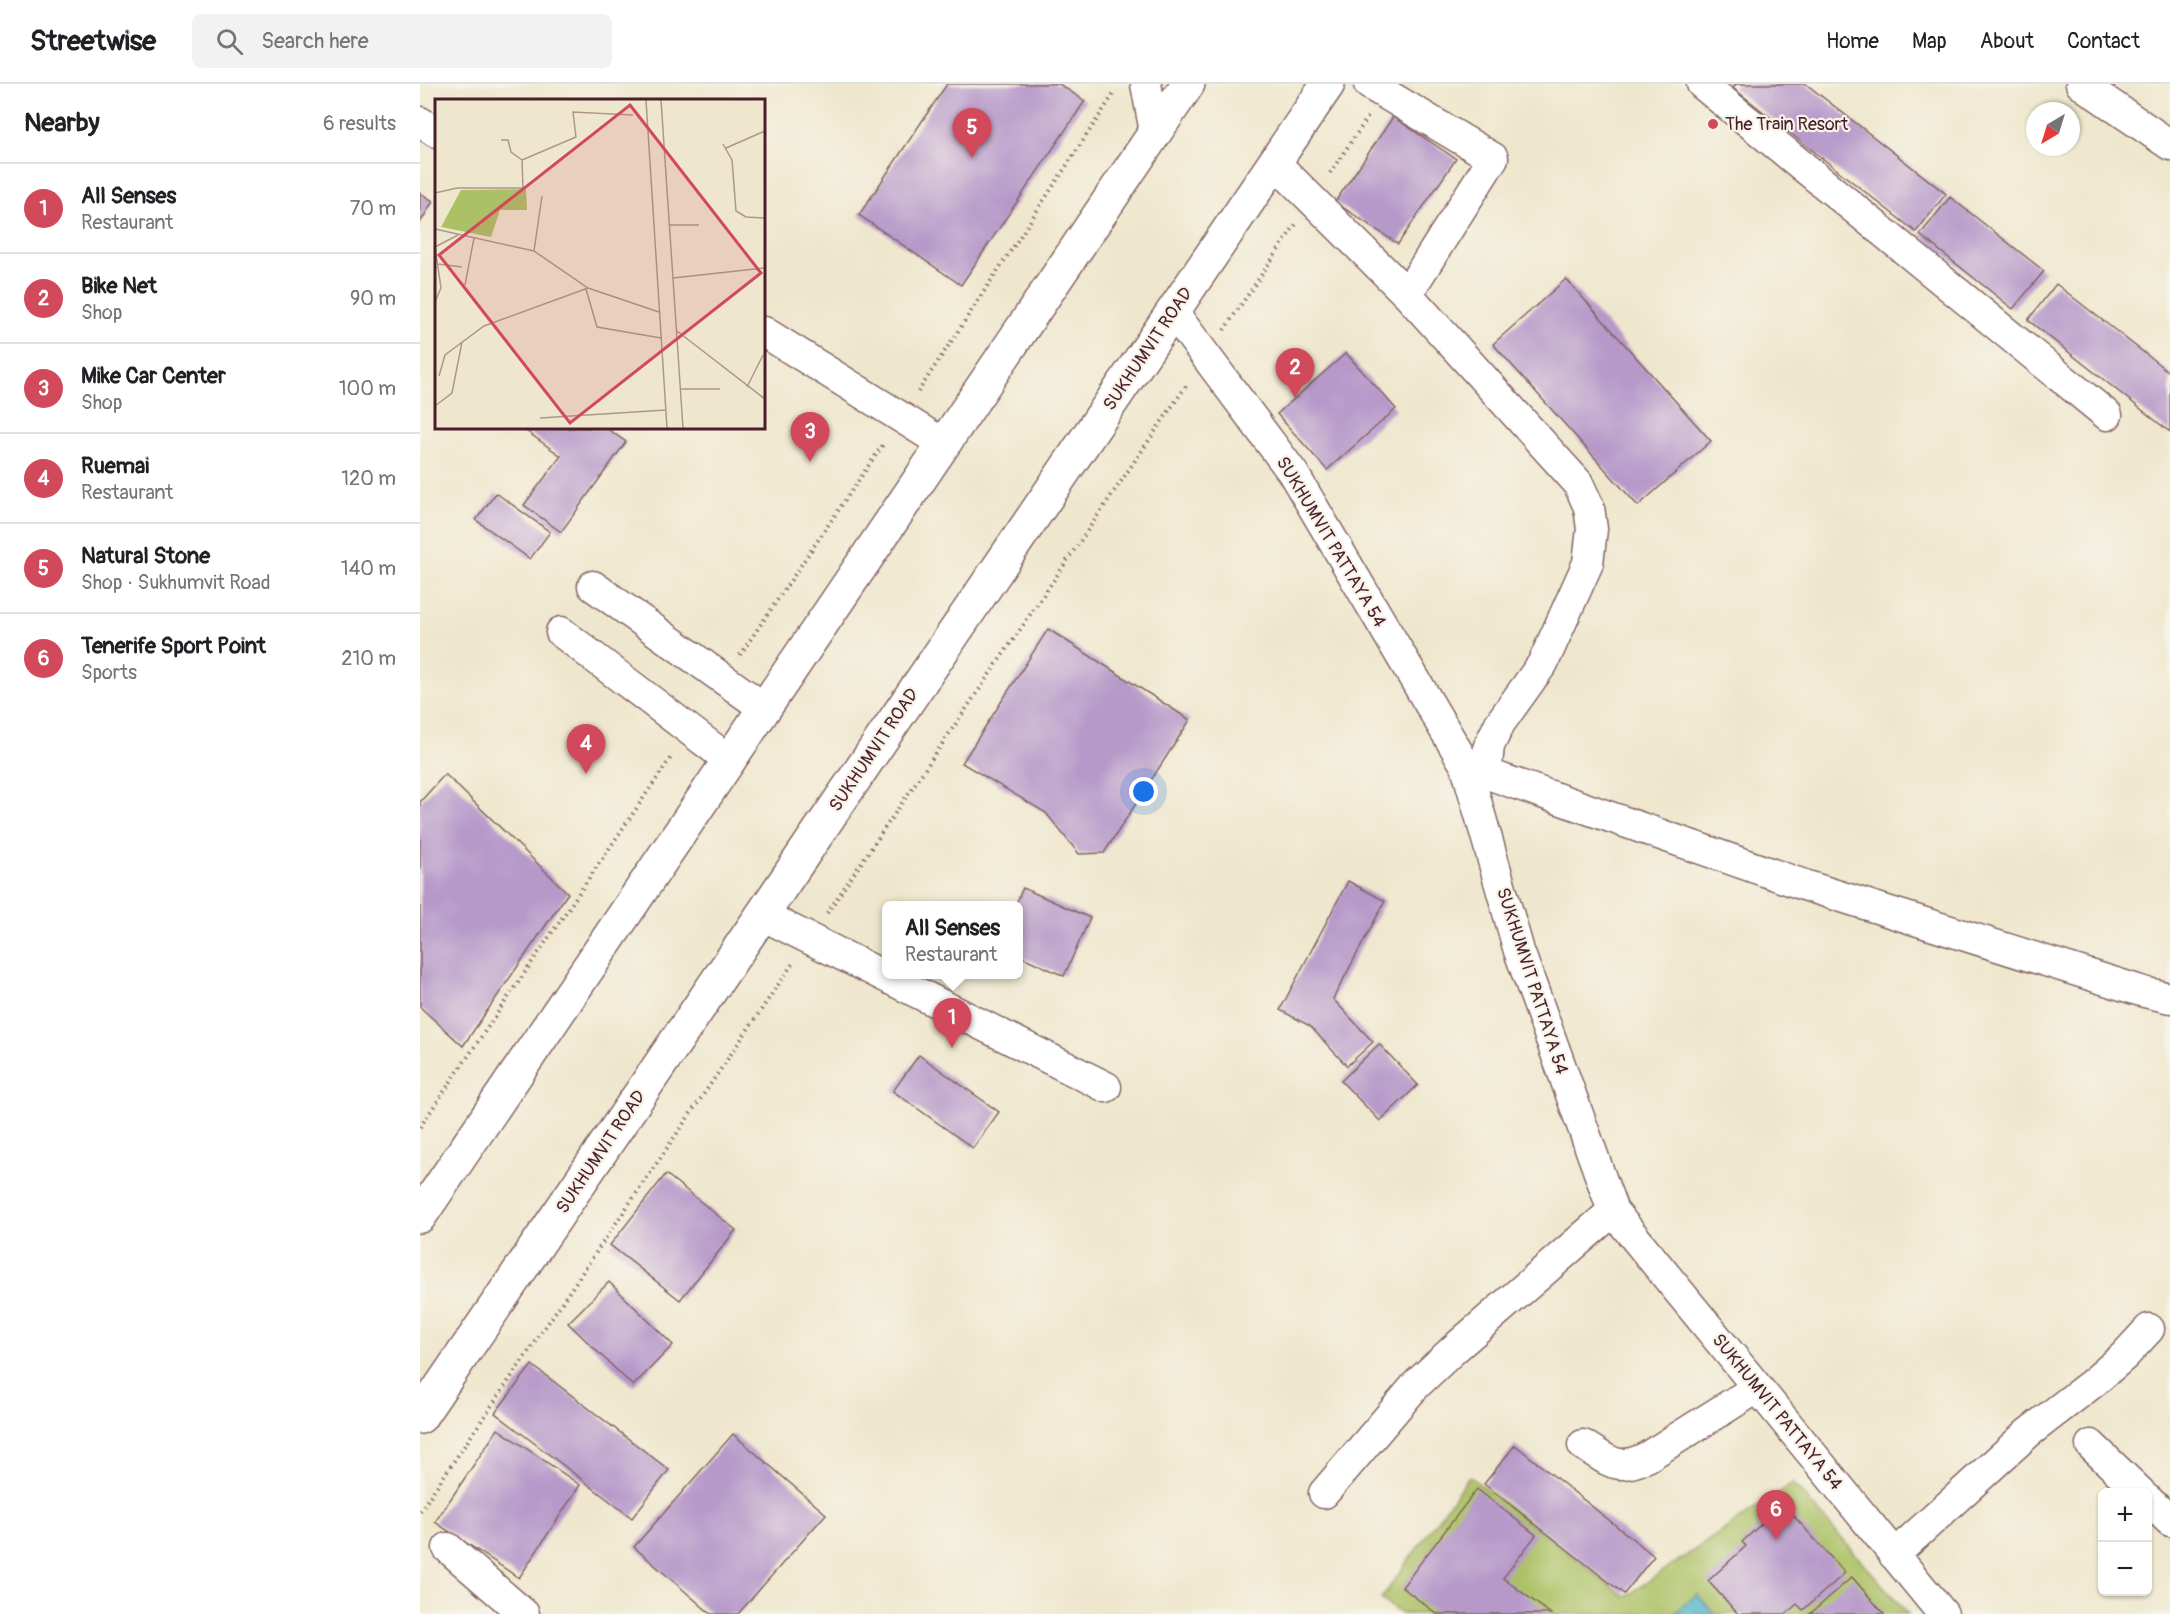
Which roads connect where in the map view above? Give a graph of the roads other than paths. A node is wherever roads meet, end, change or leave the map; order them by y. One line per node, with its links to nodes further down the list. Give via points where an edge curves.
1 (1146, 84): 9 (street)
2 (1188, 84): 9 (highway)
3 (1328, 84): 11 (highway, SUKHUMVIT ROAD)
4 (1702, 84): 15 (street)
5 (2081, 84): 10 (street)
6 (1377, 89): 12 (street, via 1493,158)
7 (420, 122): 8 (street)
8 (435, 131)
9 (1155, 132): 16 (highway)
10 (2170, 145)
11 (1275, 162): 12 (street); 13 (highway, SUKHUMVIT ROAD)
12 (1407, 294): 21 (street, via 1578,483 1589,507 1592,529 1588,563 1543,663 1500,723)
13 (1173, 312): 21 (street, SUKHUMVIT PATTAYA 54, via 1293,473); 22 (highway, SUKHUMVIT ROAD)
14 (765, 333): 16 (street)
15 (2107, 415)
16 (944, 444): 19 (highway)
17 (593, 586): 19 (street)
18 (561, 632): 20 (street)
19 (764, 708): 20 (highway)
20 (729, 760): 28 (highway)
21 (1476, 770): 25 (street, via 1804,885); 27 (street, SUKHUMVIT PATTAYA 54, via 1519,951)
22 (762, 915): 23 (street); 31 (highway, SUKHUMVIT ROAD)
23 (882, 974)
24 (891, 979): 26 (street)
25 (2170, 998)
26 (1106, 1087)
27 (1612, 1211): 30 (street, SUKHUMVIT PATTAYA 54); 35 (street, via 1424,1378)
28 (420, 1216)
29 (2149, 1329): 39 (street, via 2124,1356 2028,1433)
30 (1758, 1388): 32 (street, via 1631,1465 1617,1465); 39 (street, SUKHUMVIT PATTAYA 54)
31 (420, 1417)
32 (1583, 1445)
33 (2091, 1445): 34 (street)
34 (2136, 1488)
35 (1324, 1492)
36 (2152, 1504): 37 (street)
37 (2170, 1521)
38 (448, 1548): 40 (street)
39 (1894, 1555): 41 (street, SUKHUMVIT PATTAYA 54)
40 (524, 1614)
41 (1943, 1614)

